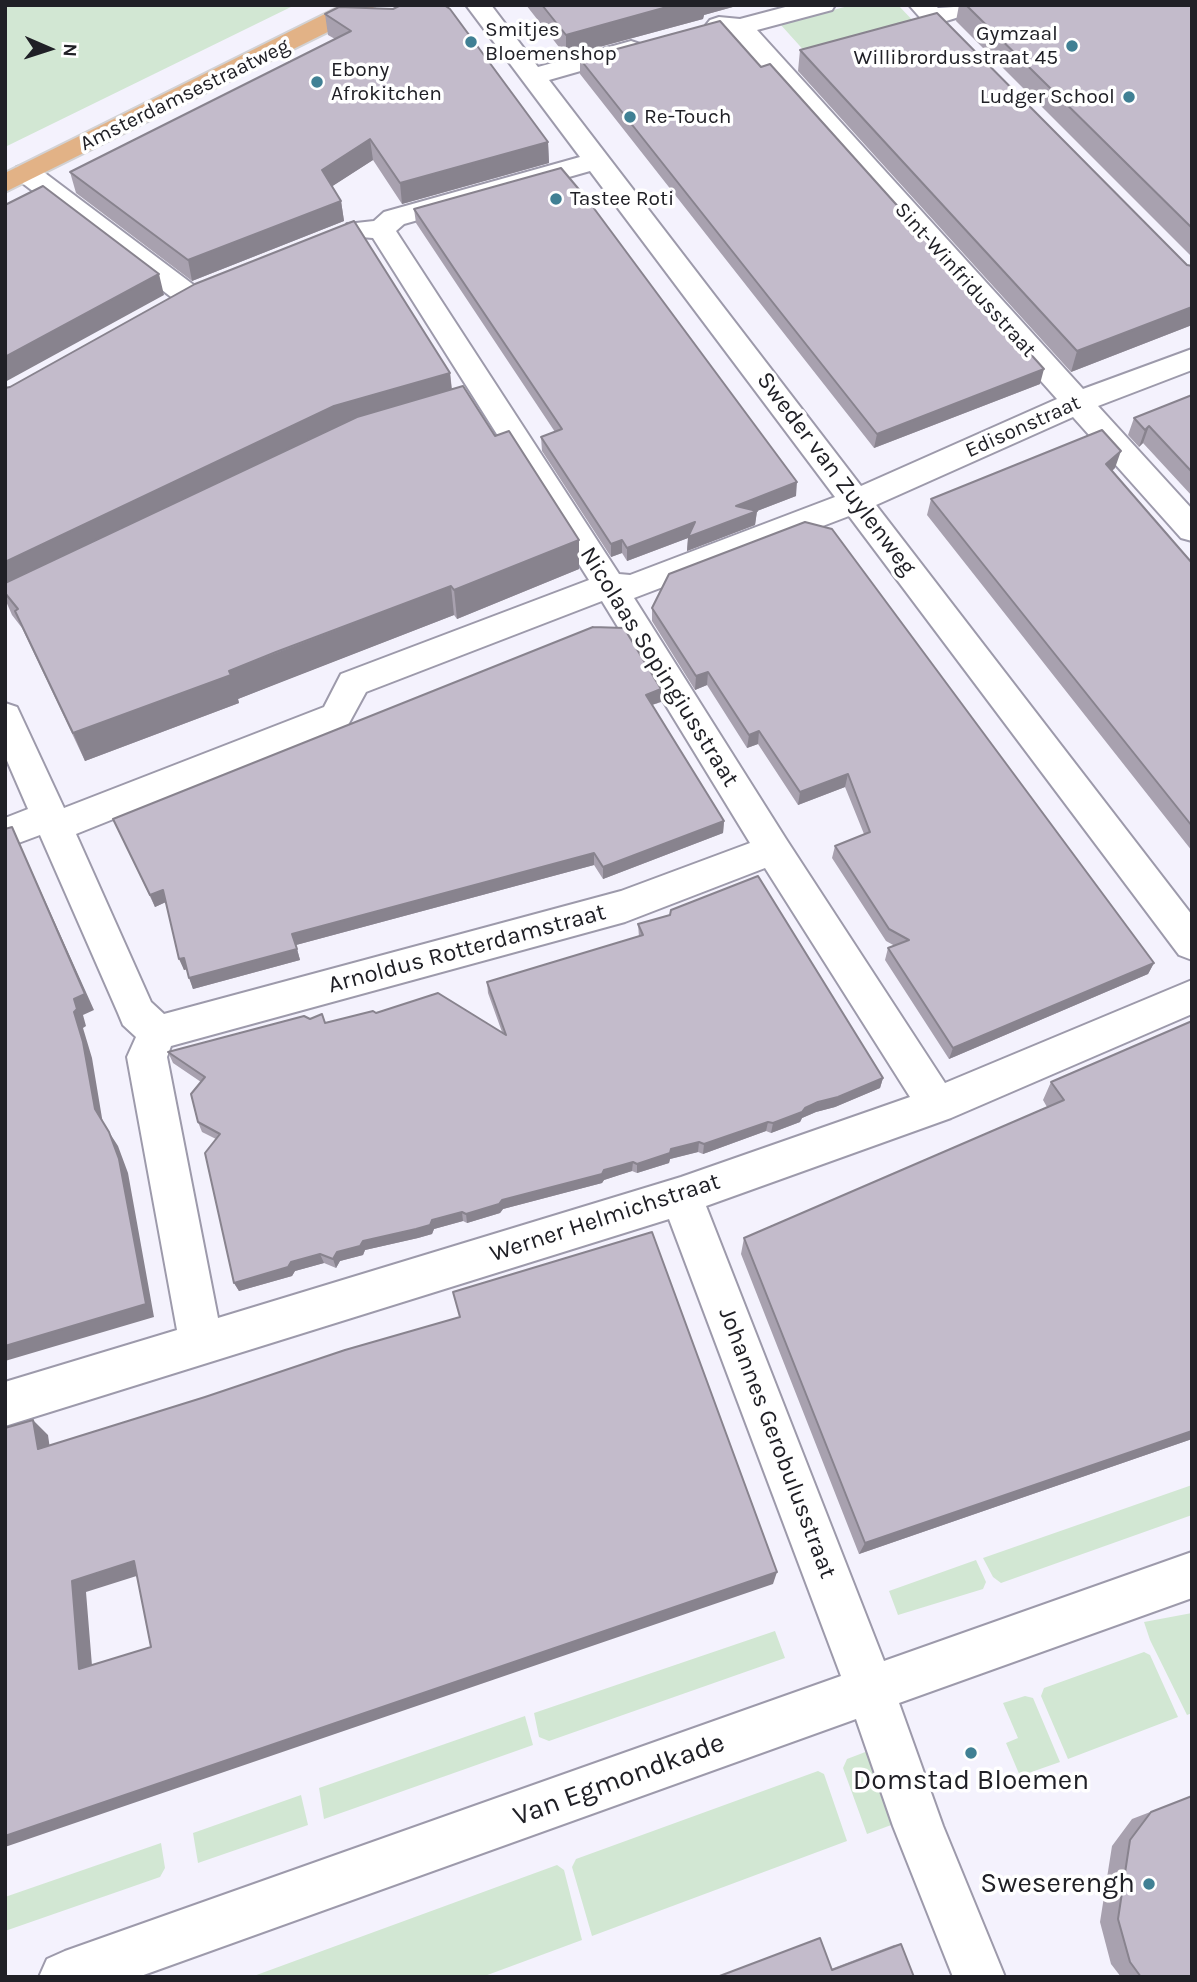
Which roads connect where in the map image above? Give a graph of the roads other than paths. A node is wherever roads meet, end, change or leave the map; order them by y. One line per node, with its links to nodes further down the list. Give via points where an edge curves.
1 (363, 5): 12 (main road, Amsterdamsestraatweg)
2 (478, 5): 10 (street, Sweder van Zuylenweg)
3 (823, 5): 6 (street)
4 (973, 5): 5 (street)
5 (927, 11): 8 (street)
6 (740, 27): 7 (street, via 719,25); 17 (street, Sint-Winfridusstraat)
7 (693, 32)
8 (958, 41)
9 (655, 43): 10 (street)
10 (534, 76): 11 (street, Sweder van Zuylenweg)
11 (597, 161): 13 (street, via 394,218); 18 (street, Sweder van Zuylenweg)
12 (16, 178): 15 (street)
13 (381, 229): 14 (street, via 357,229); 20 (street, Nicolaas Sopingiusstraat, via 475,400)
14 (334, 237)
15 (190, 296)
16 (1192, 359): 17 (street, Edisonstraat)
17 (1076, 403): 18 (street, Edisonstraat); 19 (street, Sint-Winfridusstraat)
18 (857, 500): 20 (street, Edisonstraat, via 632,587); 25 (street, Sweder van Zuylenweg)
19 (1192, 530)
20 (609, 585): 22 (street, Edisonstraat, via 353,683 336,716); 24 (street, Nicolaas Sopingiusstraat)
21 (5, 716): 22 (street)
22 (53, 822): 23 (street, Edisonstraat); 27 (street, via 137,1013)
23 (5, 833)
24 (774, 850): 27 (street, Arnoldus Rotterdamstraat, via 625,906); 28 (street, Nicolaas Sopingiusstraat)
25 (1192, 944)
26 (1192, 996): 28 (street, Werner Helmichstraat)
27 (157, 1033): 30 (street, via 147,1057)
28 (937, 1105): 29 (street, Werner Helmichstraat)
29 (681, 1196): 30 (street, Werner Helmichstraat); 33 (street, Johannes Gerobulusstraat)
30 (201, 1344): 31 (street, Werner Helmichstraat)
31 (5, 1404)
32 (1186, 1581): 33 (street, Van Egmondkade)
33 (870, 1690): 34 (street, Van Egmondkade); 35 (street, Johannes Gerobulusstraat)
34 (65, 1977)
35 (979, 1977)

